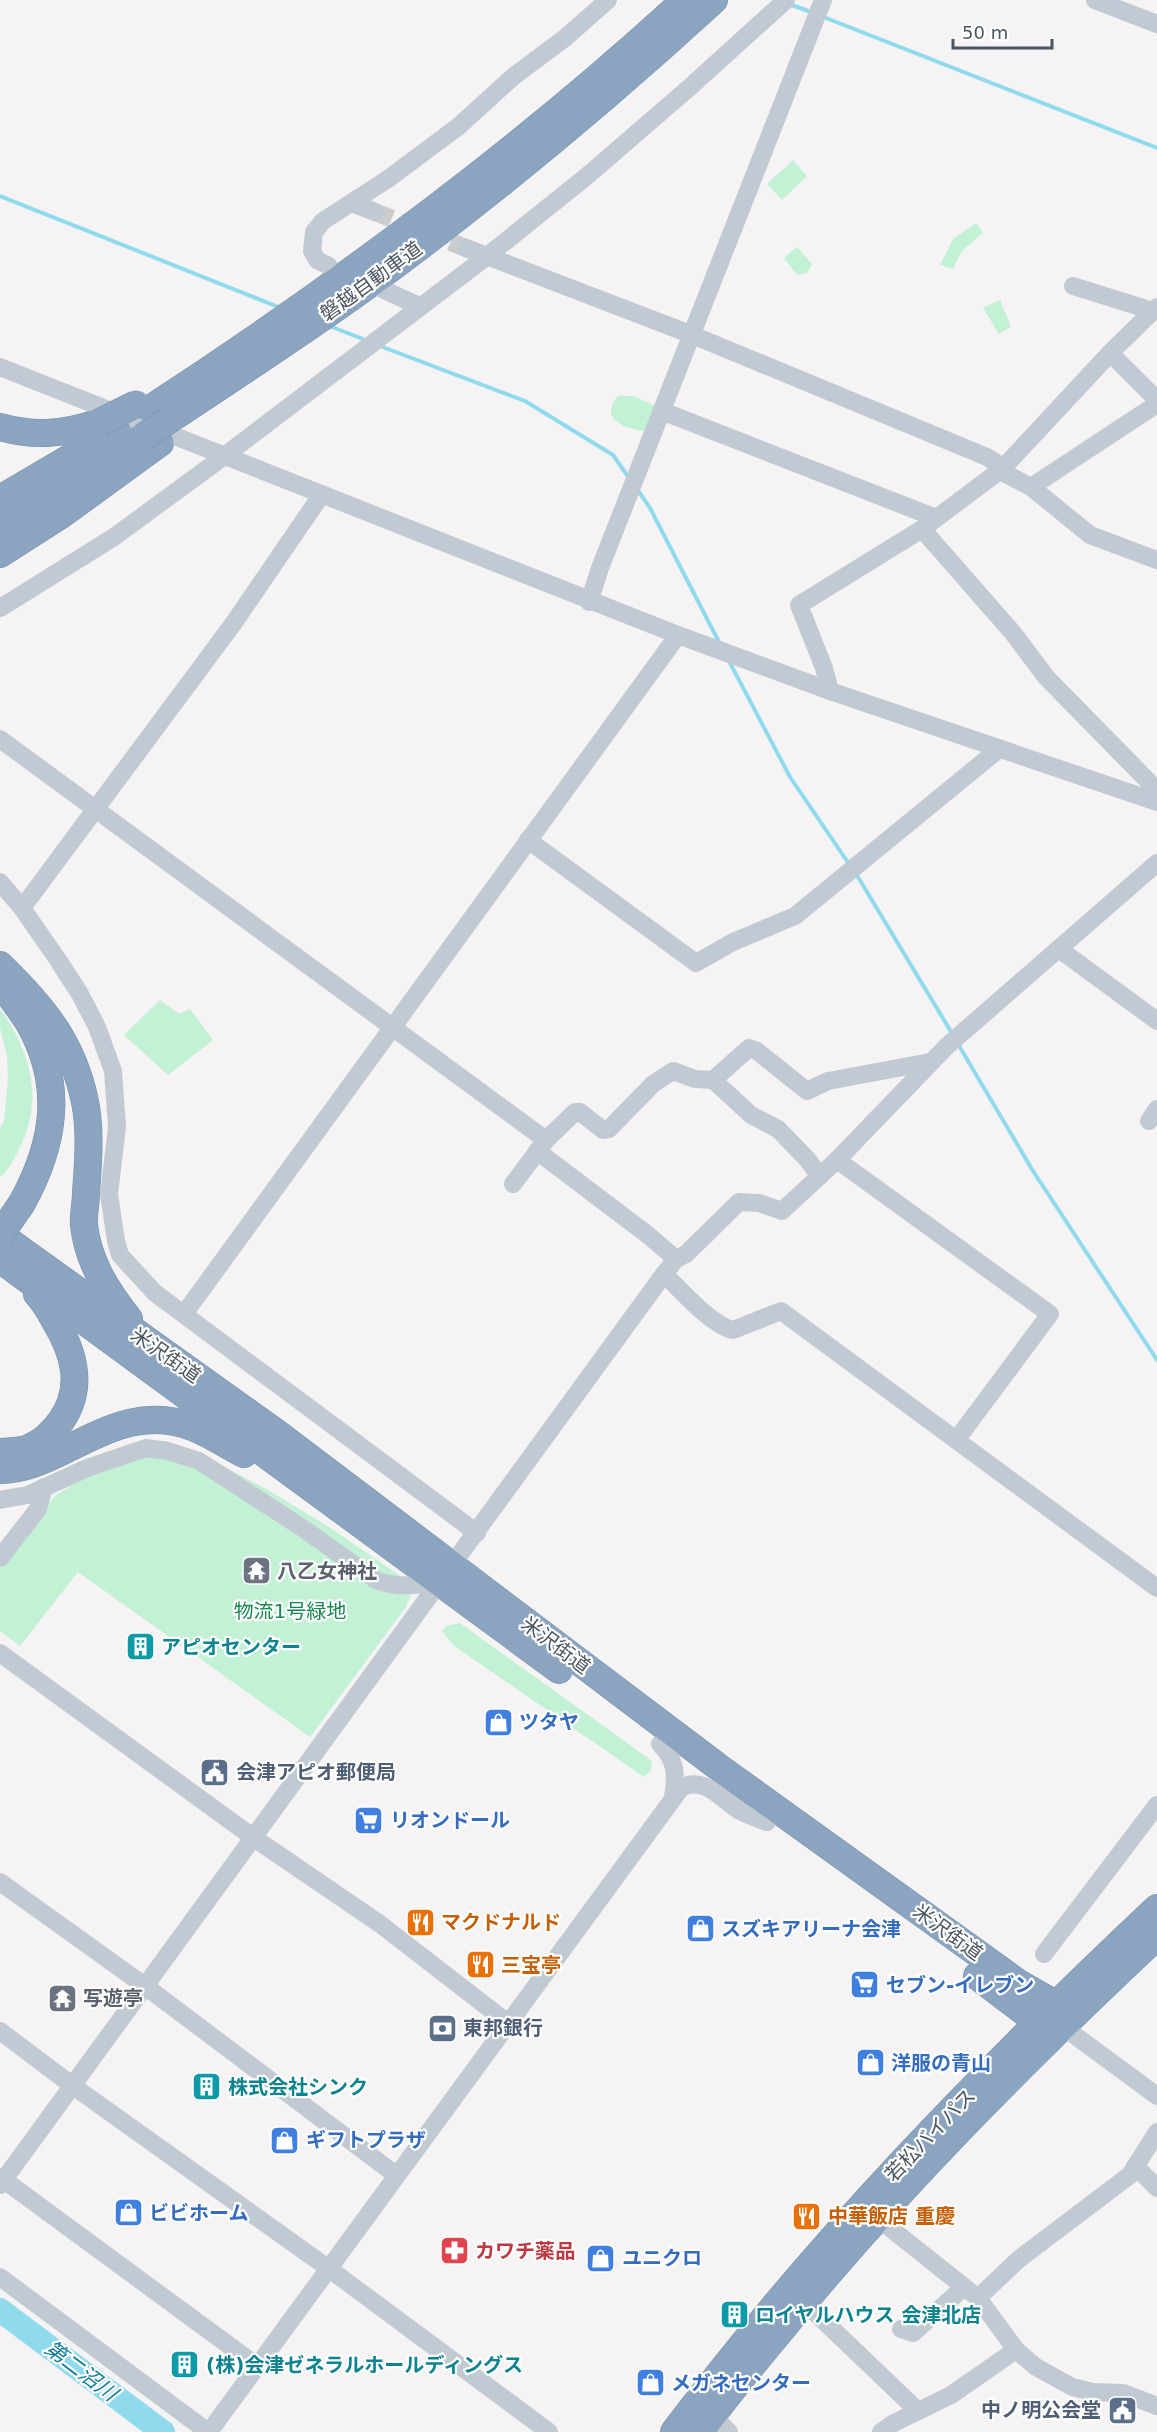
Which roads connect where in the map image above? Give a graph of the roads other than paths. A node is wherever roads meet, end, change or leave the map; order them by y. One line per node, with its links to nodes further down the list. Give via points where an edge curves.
1 (608, 0): 8 (street, via 459,126)
2 (685, 0): 12 (highway, 磐越自動車道)
3 (714, 0): 12 (highway, 磐越自動車道, via 530,160)
4 (786, 0): 11 (street, via 587,176)
5 (823, 0): 16 (street)
6 (1095, 0): 7 (street)
7 (1157, 24)
8 (352, 203): 9 (street); 12 (street, via 323,221 314,232 312,251 317,260)
9 (375, 212)
10 (466, 248): 11 (street)
11 (486, 257): 14 (street); 16 (street)
12 (354, 280): 14 (street); 18 (highway, 磐越自動車道); 18 (highway, 磐越自動車道, via 331,311)
13 (1073, 286): 15 (street)
14 (419, 306): 25 (street)
15 (1155, 309): 17 (street)
16 (690, 334): 21 (street); 26 (street, via 987,458)
17 (1110, 353): 20 (street); 26 (street)
18 (241, 360): 22 (highway); 22 (highway)
19 (0, 367): 25 (street)
20 (1157, 402): 27 (street)
21 (662, 411): 31 (street); 34 (street)
22 (161, 414): 24 (highway); 24 (highway, bridge)
23 (0, 427): 24 (highway, via 36,434)
24 (130, 433): 29 (highway); 30 (highway); 32 (highway, via 61,515)
25 (224, 457): 28 (street); 35 (street, via 114,537)
26 (1002, 469): 27 (street); 31 (street)
27 (1030, 487): 33 (street, via 1090,535)
28 (322, 494): 34 (street); 41 (street, via 232,624)
29 (0, 499)
30 (0, 523)
31 (929, 524): 37 (street, via 799,604); 40 (street, via 1046,677 1149,782)
32 (0, 554)
33 (1157, 560)
34 (589, 602): 36 (street)
35 (0, 608)
36 (678, 635): 37 (street); 42 (street)
37 (830, 691): 39 (street)
38 (0, 739): 41 (street)
39 (999, 749): 40 (street); 42 (street, via 795,916 733,942 696,963)
40 (1157, 800)
41 (94, 808): 45 (street); 51 (street)
42 (528, 840): 51 (street)
43 (1157, 863): 46 (street)
44 (0, 882): 45 (street)
45 (22, 908): 63 (street, via 80,994 113,1071 117,1127 109,1194 120,1255 155,1293)
46 (1059, 949): 50 (street); 52 (street)
47 (0, 965): 64 (highway, via 34,998 74,1060 86,1103 84,1225 93,1264 111,1296)
48 (0, 981): 58 (highway, via 32,1031 51,1090 45,1155)
49 (0, 1003): 58 (highway, via 27,1047 36,1073 39,1101 36,1132)
50 (1155, 1015)
51 (392, 1028): 54 (street); 63 (street)
52 (930, 1062): 53 (street, via 828,1081 807,1091 749,1048); 55 (street)
53 (713, 1080): 54 (street, via 673,1071 653,1084 609,1129 603,1130 575,1112); 56 (street, via 751,1115 778,1129)
54 (541, 1145): 57 (street); 60 (street)
55 (837, 1160): 56 (street); 65 (street, via 1050,1314)
56 (820, 1176): 60 (street, via 782,1211 759,1203 739,1202 686,1254)
57 (513, 1184)
58 (10, 1202): 59 (highway, bridge)
59 (0, 1235): 64 (highway, 米沢街道)
60 (676, 1259): 62 (street)
61 (6, 1263): 66 (highway, via 42,1299 62,1333 76,1377 75,1394 56,1429 28,1448); 71 (highway, 米沢街道)
62 (664, 1274): 65 (street, via 728,1329 781,1311); 70 (street)
63 (184, 1314): 70 (street)
64 (144, 1339): 73 (highway, 米沢街道, via 278,1434)
65 (957, 1438): 74 (street)
66 (0, 1452)
67 (0, 1470): 71 (highway, via 43,1461 127,1423 150,1418 171,1420 250,1458)
68 (44, 1487): 69 (street, via 28,1495); 72 (street, via 39,1509); 73 (street, via 146,1448 168,1451 199,1461 376,1580 408,1587)
69 (0, 1500)
70 (477, 1533): 73 (street)
71 (375, 1535): 73 (highway, 米沢街道)
72 (0, 1558)
73 (446, 1575): 76 (highway, 米沢街道); 80 (street); 86 (highway, 米沢街道, via 1020,1984)
74 (1157, 1588)
75 (0, 1653): 80 (street)
76 (660, 1744): 77 (street, via 668,1752 675,1771); 79 (highway, 米沢街道)
77 (673, 1797): 79 (street, via 681,1788 697,1783 741,1811); 87 (street)
78 (1157, 1804): 84 (street)
79 (767, 1822): 86 (highway, 米沢街道)
80 (254, 1838): 85 (street); 87 (street, via 380,1924)
81 (0, 1882): 85 (street)
82 (1157, 1908): 86 (highway, 若松バイパス)
83 (1157, 1936): 86 (highway, 若松バイパス)
84 (1044, 1954)
85 (145, 1986): 89 (street); 93 (street)
86 (1053, 2018): 90 (street); 96 (highway, 若松バイパス)
87 (508, 2023): 93 (street)
88 (0, 2031): 89 (street)
89 (73, 2086): 94 (street); 97 (street)
90 (1157, 2096)
91 (1157, 2132): 92 (street)
92 (1135, 2166): 95 (street); 99 (street, via 1130,2175)
93 (396, 2175): 97 (street)
94 (1, 2181): 103 (street)
95 (1157, 2188)
96 (870, 2212): 99 (street); 100 (highway, 若松バイパス); 109 (highway, 若松バイパス, via 744,2342)
97 (328, 2268): 103 (street); 108 (street)
98 (0, 2277): 107 (street)
99 (971, 2293): 101 (street, via 913,2333); 102 (street)
100 (804, 2302): 105 (street); 106 (highway, 若松バイパス)
101 (901, 2329)
102 (1016, 2350): 104 (street, via 1036,2367 1072,2387 1123,2393); 105 (street, via 951,2395)
103 (257, 2366): 107 (street)
104 (1157, 2406)
105 (918, 2411): 110 (street)
106 (714, 2426)
107 (209, 2432)
108 (549, 2432)
109 (674, 2432)
110 (881, 2432)

